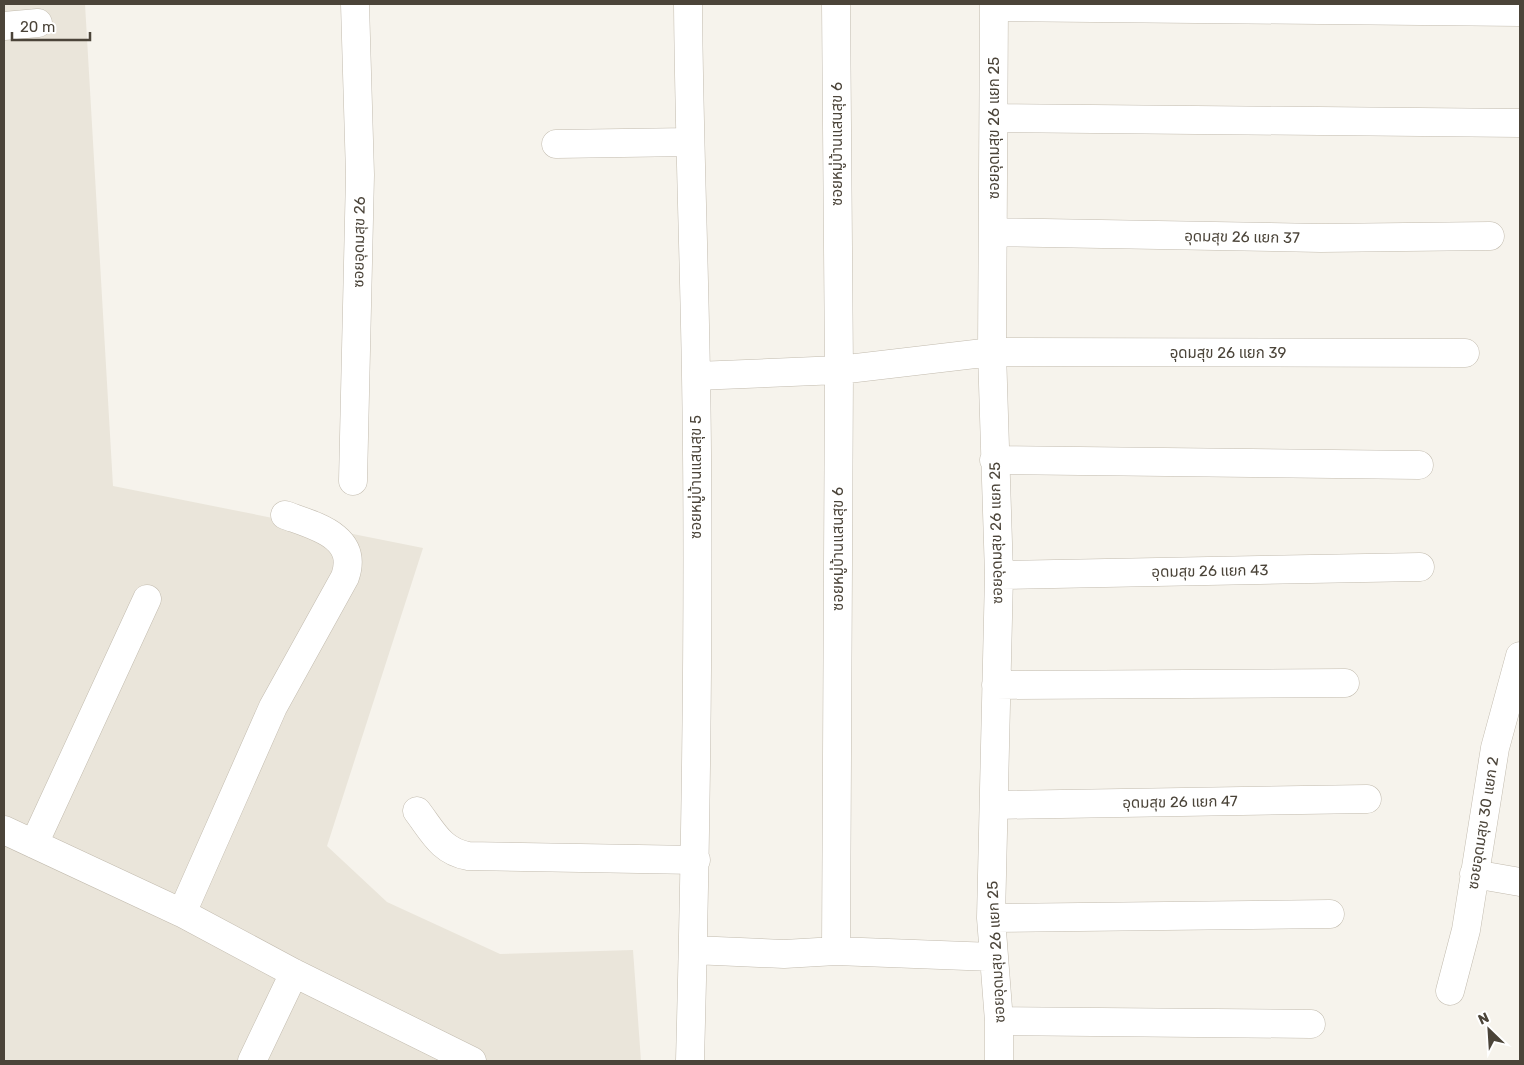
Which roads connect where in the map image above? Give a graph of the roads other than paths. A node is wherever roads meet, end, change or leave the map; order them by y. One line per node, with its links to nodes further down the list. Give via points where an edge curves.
1 (356, 4): 20 (street, ซอยอุดมสุข 26, via 360,175)
2 (688, 4): 10 (street, ซอยหมู่บ้านแสนสุข 5)
3 (836, 4): 16 (street, ซอยหมู่บ้านแสนสุข 6)
4 (994, 6): 5 (street); 8 (street, ซอยอุดมสุข 26 แยก 25)
5 (1504, 9)
6 (38, 23): 7 (street)
7 (4, 26)
8 (994, 118): 9 (street); 12 (street, ซอยอุดมสุข 26 แยก 25)
9 (1520, 123)
10 (689, 142): 11 (street); 17 (street, ซอยหมู่บ้านแสนสุข 5)
11 (556, 144)
12 (994, 232): 13 (street, อุดมสุข 26 แยก 37, via 1320,238); 14 (street, ซอยอุดมสุข 26 แยก 25)
13 (1490, 236)
14 (992, 352): 15 (street, อุดมสุข 26 แยก 39); 16 (street, อุดมสุข 26 แยก 39); 18 (street, ซอยอุดมสุข 26 แยก 25)
15 (1464, 353)
16 (839, 370): 17 (street, อุดมสุข 26 แยก 39); 40 (street, ซอยหมู่บ้านแสนสุข 6)
17 (696, 376): 33 (street, ซอยหมู่บ้านแสนสุข 5)
18 (994, 460): 19 (street); 23 (street, ซอยอุดมสุข 26 แยก 25)
19 (1419, 465)
20 (354, 481)
21 (285, 515): 36 (street, via 337,538 349,559 349,566 273,706)
22 (1420, 567): 23 (street, อุดมสุข 26 แยก 43)
23 (999, 575): 27 (street, ซอยอุดมสุข 26 แยก 25)
24 (147, 599): 32 (street)
25 (1520, 656): 34 (street, ซอยอุดมสุข 30 แยก 2, via 1495,748)
26 (1345, 683): 27 (street)
27 (996, 685): 29 (street, ซอยอุดมสุข 26 แยก 25)
28 (1366, 799): 29 (street, อุดมสุข 26 แยก 47)
29 (994, 806): 38 (street, ซอยอุดมสุข 26 แยก 25)
30 (416, 811): 33 (street, via 443,846 468,856)
31 (4, 830): 32 (street)
32 (34, 844): 36 (street)
33 (696, 860): 39 (street, ซอยหมู่บ้านแสนสุข 5)
34 (1474, 874): 35 (street); 43 (street, ซอยอุดมสุข 30 แยก 2, via 1466,930)
35 (1520, 882)
36 (182, 912): 42 (street)
37 (1330, 914): 38 (street)
38 (991, 918): 41 (street, ซอยอุดมสุข 26 แยก 25)
39 (693, 950): 40 (street, via 784,954); 49 (street, ซอยหมู่บ้านแสนสุข 5)
40 (836, 951): 41 (street)
41 (993, 957): 44 (street, ซอยอุดมสุข 26 แยก 25)
42 (294, 973): 46 (street); 47 (street)
43 (1450, 991)
44 (999, 1021): 45 (street); 50 (street, ซอยอุดมสุข 26 แยก 25)
45 (1312, 1024)
46 (433, 1053): 48 (street)
47 (252, 1061)
48 (472, 1061)
49 (690, 1061)
50 (999, 1061)

